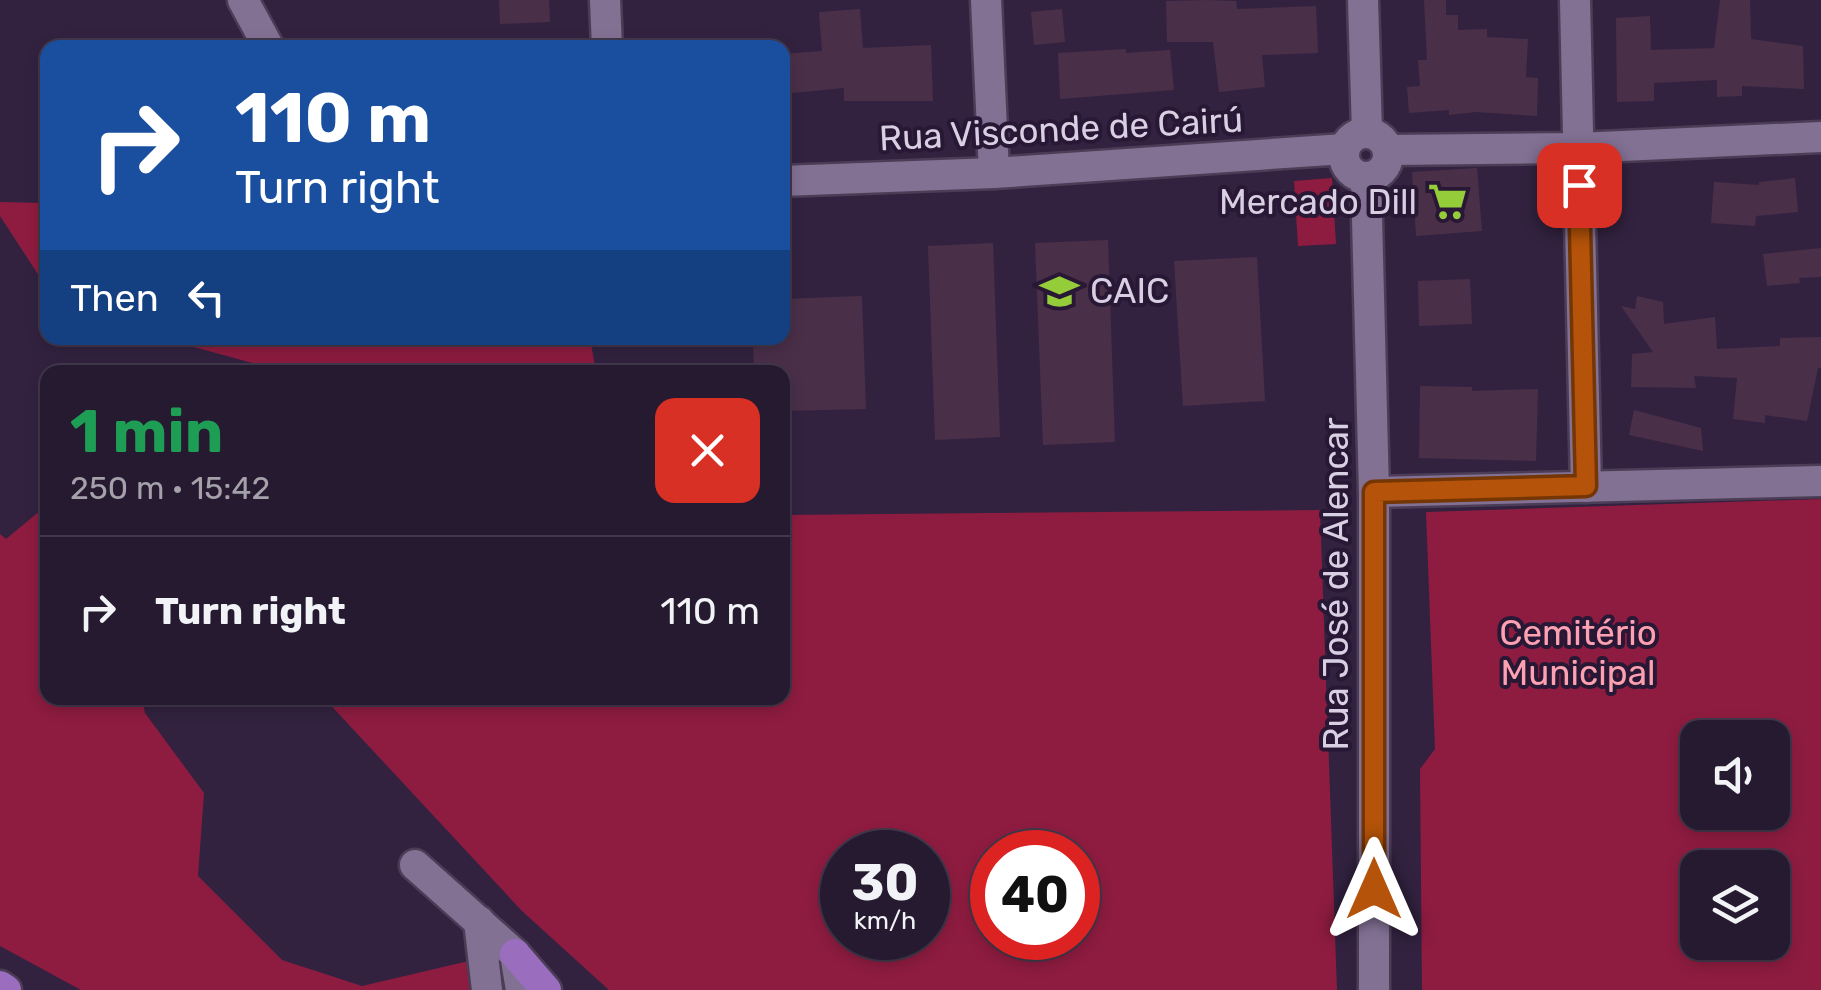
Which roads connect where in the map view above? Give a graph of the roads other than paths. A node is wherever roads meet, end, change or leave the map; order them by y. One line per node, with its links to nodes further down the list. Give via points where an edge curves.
1 (243, 0): 6 (street)
2 (605, 0): 7 (street)
3 (986, 0): 11 (street)
4 (1363, 0): 9 (street)
5 (1575, 0): 10 (street)
6 (266, 40)
7 (607, 40)
8 (1821, 137): 10 (street, Rua Visconde de Cairú)
9 (1367, 144): 10 (street, Rua Visconde de Cairú); 11 (street, Rua Visconde de Cairú); 15 (street, Rua José de Alencar, via 1384,170 1366,178)
10 (1578, 148): 14 (street)
11 (994, 173): 12 (street, Rua Visconde de Cairú)
12 (790, 181)
13 (1821, 481): 14 (street)
14 (1586, 486): 15 (street)
15 (1374, 492): 22 (street, Rua José de Alencar)
16 (415, 865): 17 (street)
17 (479, 922): 18 (street); 19 (street)
18 (515, 954): 20 (street); 21 (main road)
19 (486, 990)
20 (521, 990)
21 (546, 990)
22 (1374, 990)

